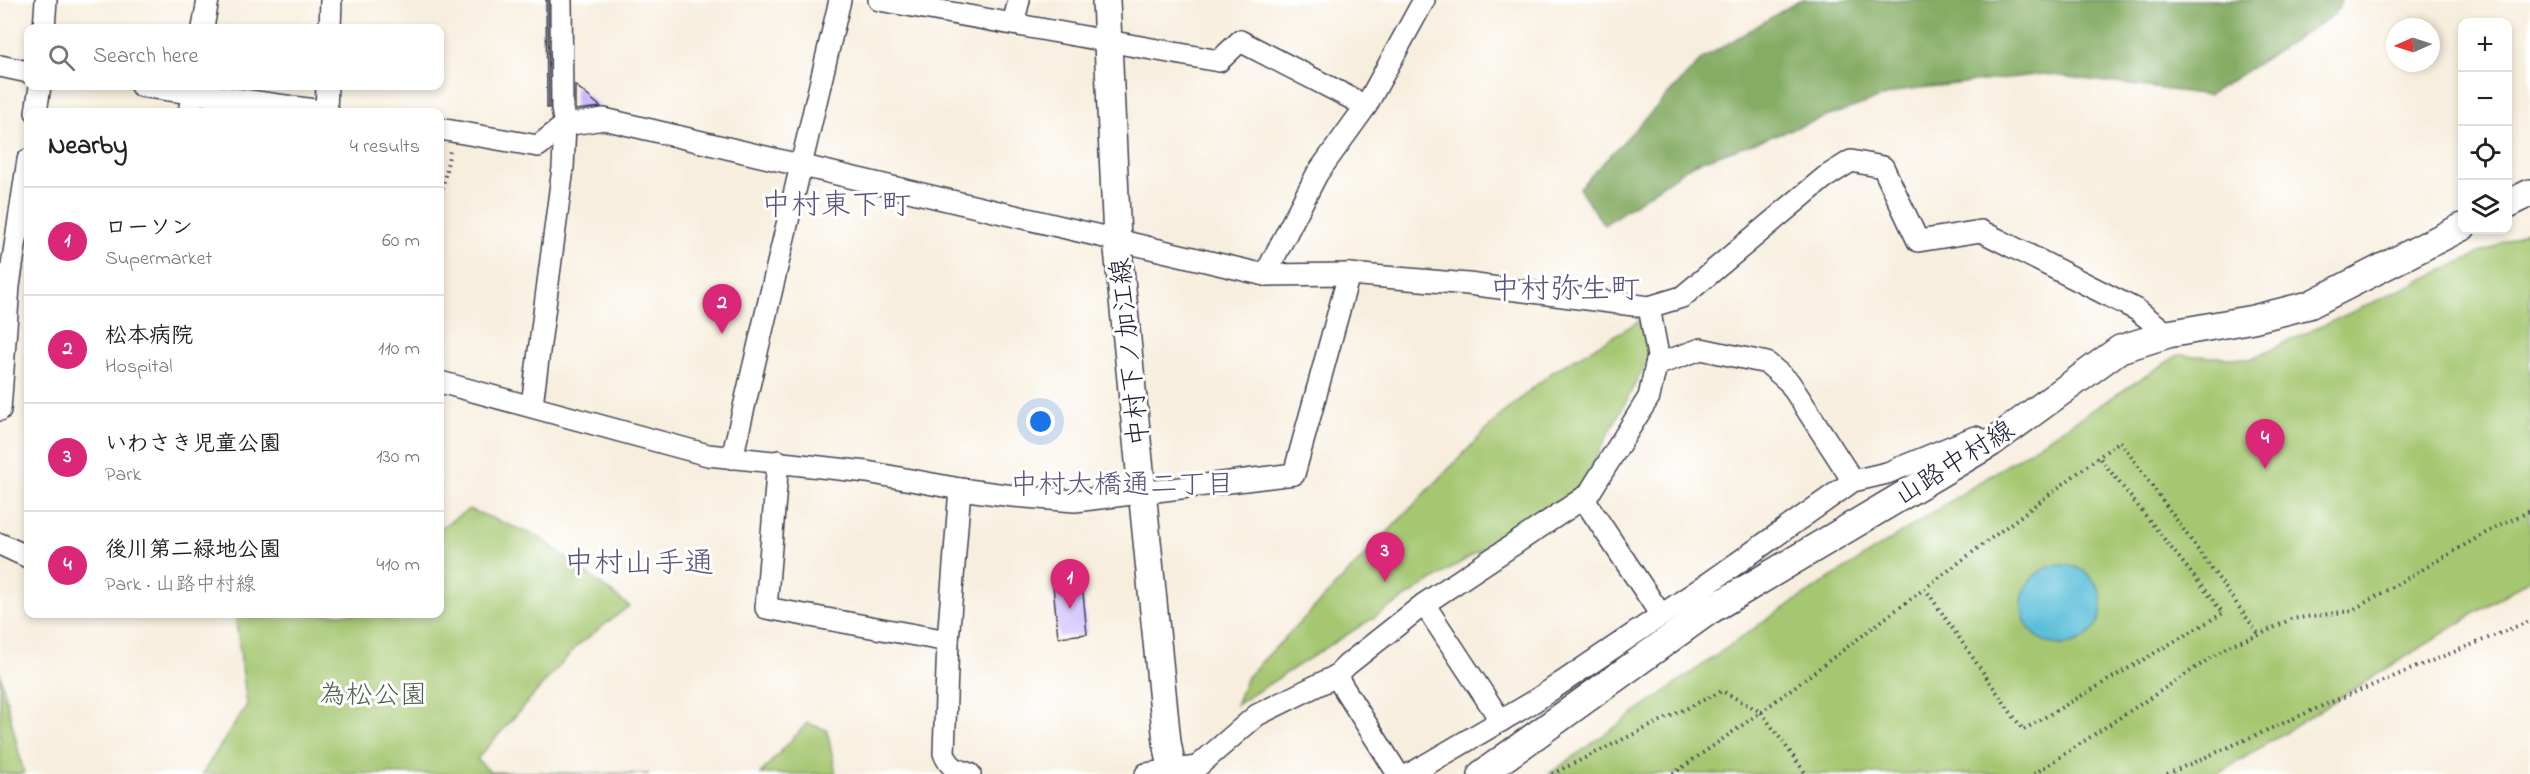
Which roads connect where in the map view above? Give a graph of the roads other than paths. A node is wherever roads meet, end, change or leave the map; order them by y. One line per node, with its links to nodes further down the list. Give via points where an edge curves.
1 (46, 0): 10 (street)
2 (208, 0): 11 (street)
3 (332, 0): 12 (street)
4 (561, 0): 26 (street)
5 (840, 0): 28 (street)
6 (879, 0): 13 (street)
7 (1020, 0): 13 (street)
8 (1106, 0): 14 (main road, 中村下ノ加江線)
9 (1424, 0): 21 (street)
10 (44, 24)
11 (204, 24)
12 (330, 24)
13 (1013, 24): 14 (street)
14 (1108, 42): 21 (street, via 1219,61 1240,41); 33 (main road, 中村下ノ加江線)
15 (0, 66): 16 (street)
16 (24, 71)
17 (39, 90): 22 (street)
18 (193, 90): 23 (street)
19 (204, 90): 24 (street)
20 (327, 90): 25 (street)
21 (1366, 106): 35 (street, via 1317,174)
22 (37, 108)
23 (190, 108)
24 (305, 108)
25 (327, 108)
26 (565, 124): 27 (street, via 538,146); 28 (street, via 604,119); 41 (street, via 563,168)
27 (446, 130)
28 (802, 165): 33 (street); 44 (street)
29 (2530, 193): 31 (main road)
30 (24, 194): 36 (street)
31 (2512, 202)
32 (2458, 230): 38 (main road, 山路中村線, via 2309,305)
33 (1117, 239): 35 (street); 48 (main road, 中村下ノ加江線)
34 (1349, 274): 35 (street); 37 (street, via 1468,284); 48 (street, via 1294,474)
35 (1265, 275)
36 (13, 287): 42 (street)
37 (1649, 308): 38 (street, via 1682,297 1824,178 1851,161 1883,167 1918,241 1982,231 2137,310); 39 (street, via 1658,356)
38 (2168, 334): 43 (main road, 山路中村線, via 2120,350)
39 (1656, 365): 46 (street, via 1701,349 1767,363 1789,382); 49 (street, via 1649,397)
40 (444, 383): 41 (street)
41 (532, 405): 44 (street)
42 (0, 410)
43 (1990, 443): 46 (street, via 1975,436 1887,473); 61 (main road, 山路中村線, via 1707,612)
44 (732, 458): 45 (street)
45 (778, 461): 47 (street); 54 (street, via 766,608)
46 (1853, 481): 53 (street)
47 (960, 489): 48 (street, via 1075,501); 54 (street)
48 (1144, 493): 57 (main road, 中村下ノ加江線, via 1166,730)
49 (1583, 498): 52 (street); 53 (street)
50 (0, 544): 51 (street)
51 (24, 555)
52 (1424, 604): 55 (street); 56 (street)
53 (1661, 615): 56 (street)
54 (948, 641): 58 (street, via 944,753 947,764)
55 (1336, 676): 57 (street, via 1257,715 1197,767); 59 (street)
56 (1501, 721): 60 (street)
57 (1164, 773)
58 (970, 774)
59 (1398, 774)
60 (1410, 774)
61 (1482, 774)

